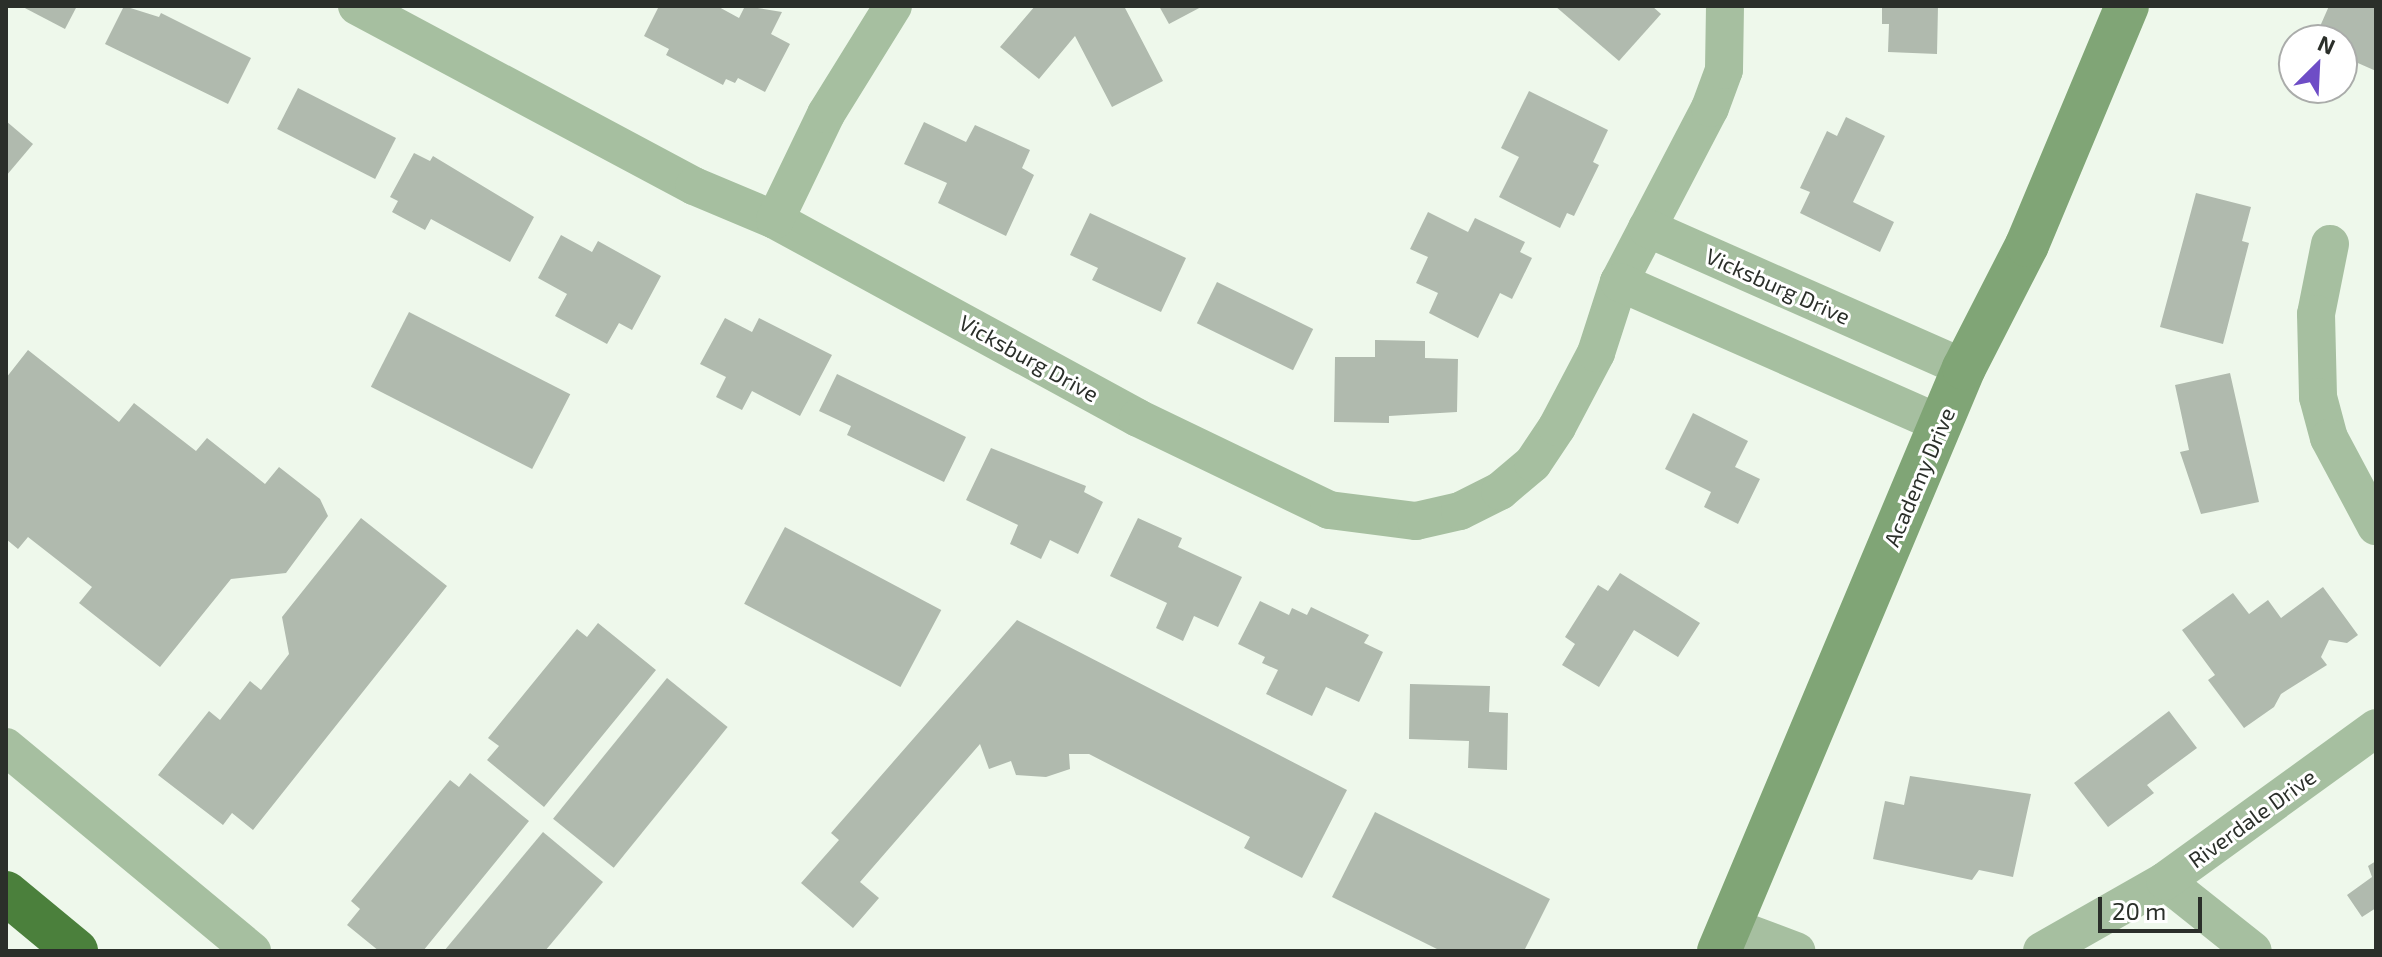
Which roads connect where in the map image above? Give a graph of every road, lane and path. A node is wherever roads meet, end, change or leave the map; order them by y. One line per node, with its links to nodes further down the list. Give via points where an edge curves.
1 (357, 6): 5 (street, Vicksburg Drive, via 694,186)
2 (893, 6): 5 (street, via 826,114)
3 (1725, 6): 6 (street, via 1724,70 1710,108)
4 (2127, 6): 9 (street, Academy Drive, via 2027,245)
5 (775, 220): 8 (street, Vicksburg Drive, via 1138,418 1329,510 1372,518 1416,521 1460,511 1500,491 1533,463 1596,353)
6 (1647, 228): 8 (street, Vicksburg Drive); 9 (street, Vicksburg Drive)
7 (2330, 244): 11 (street, via 2316,314 2315,365 2329,438)
8 (1619, 282): 10 (street)
9 (1964, 368): 10 (street, Academy Drive)
10 (1941, 424): 16 (street, Academy Drive)
11 (2376, 526)
12 (2376, 728): 14 (street, Riverdale Drive)
13 (6, 747): 18 (street)
14 (2165, 881): 20 (street, Riverdale Drive); 21 (street)
15 (6, 893): 17 (highway)
16 (1724, 939): 19 (street)
17 (76, 951)
18 (252, 951)
19 (1796, 951)
20 (2042, 951)
21 (2253, 951)

